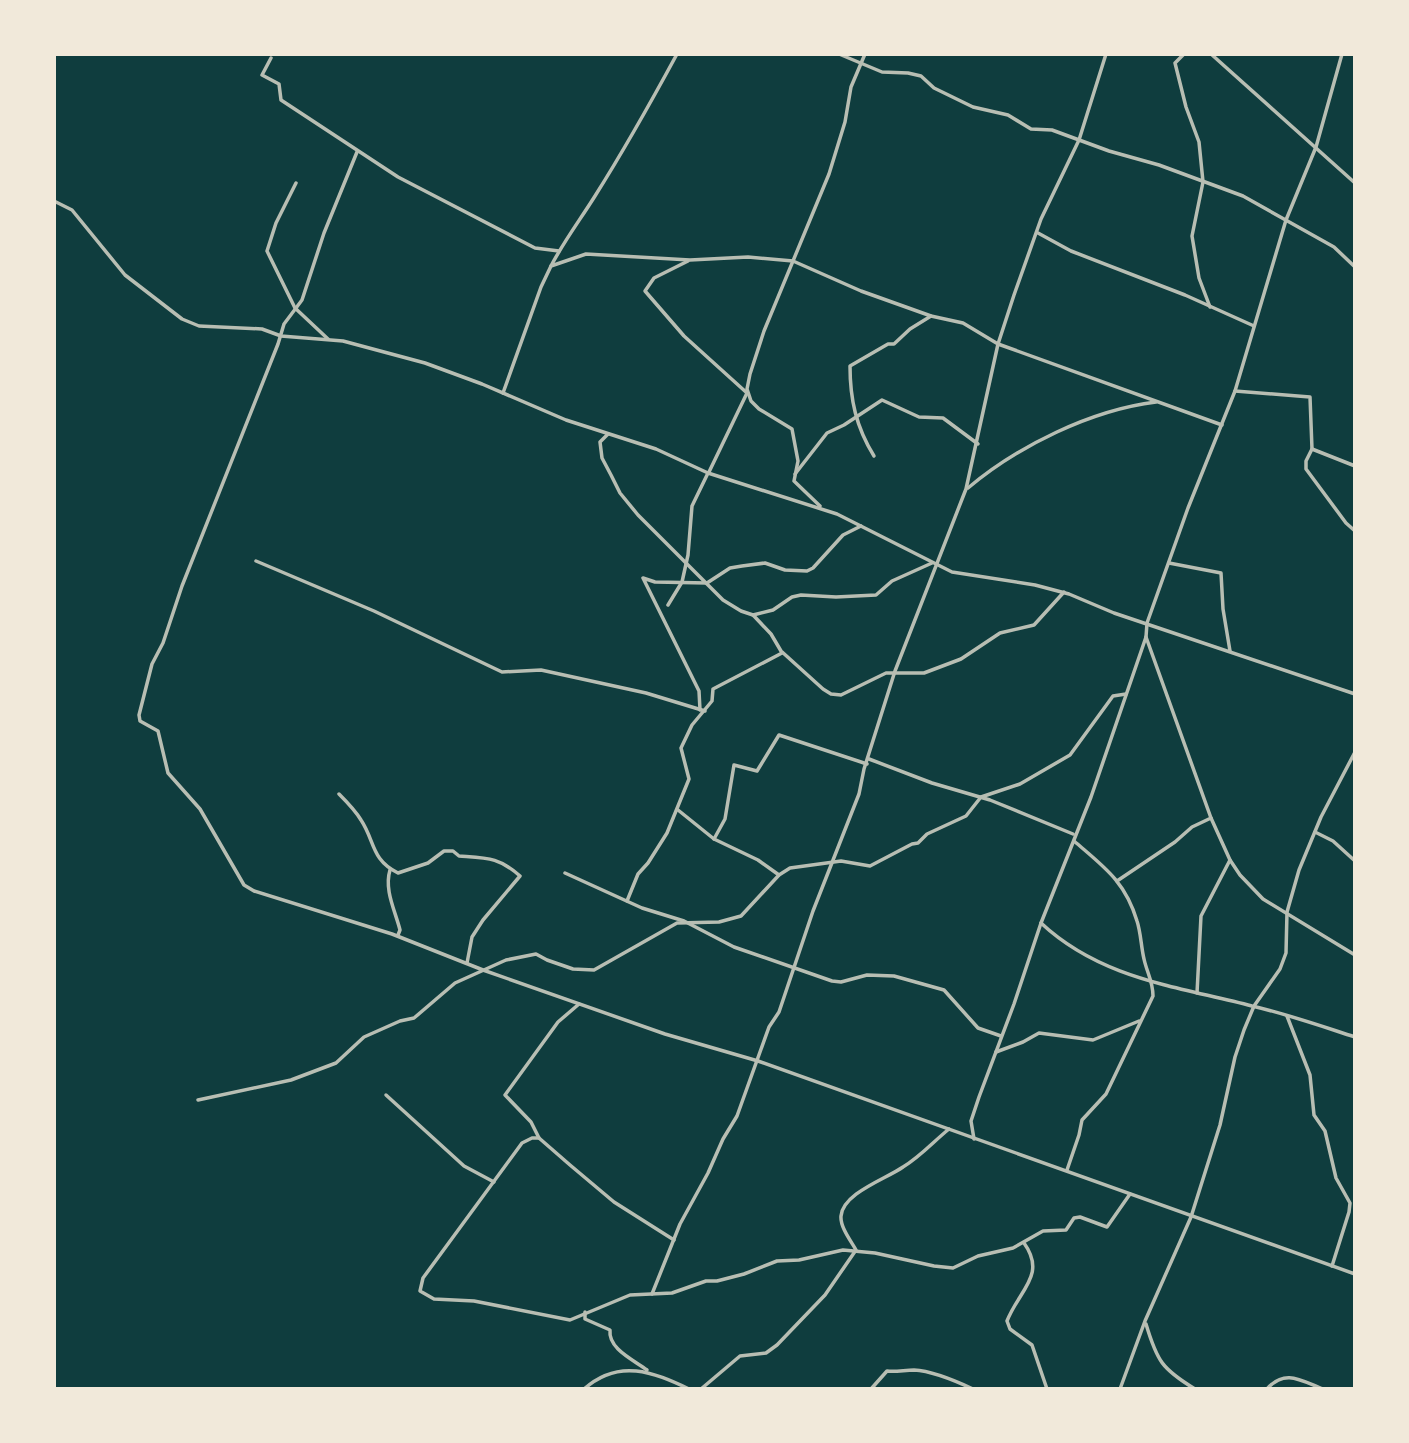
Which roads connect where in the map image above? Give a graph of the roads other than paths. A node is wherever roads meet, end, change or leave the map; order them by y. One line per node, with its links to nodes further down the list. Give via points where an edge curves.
1 (677, 54): 19 (street)
2 (839, 54): 9 (street)
3 (865, 54): 9 (street)
4 (1106, 54): 10 (street)
5 (1184, 54): 13 (street, via 1175,63 1199,142)
6 (1211, 54): 11 (street)
7 (1342, 54): 11 (street)
8 (271, 58): 12 (street, via 262,75 279,84 281,100)
9 (862, 63): 10 (street, via 882,72 920,76 973,107); 21 (street, via 839,146)
10 (1079, 140): 13 (street); 18 (street)
11 (1316, 147): 15 (street); 17 (street)
12 (357, 152): 19 (street, via 535,248); 25 (street, via 308,285)
13 (1203, 182): 17 (street); 24 (street, via 1192,236 1199,278)
14 (296, 183): 25 (street, via 267,251)
15 (1355, 183)
16 (54, 201): 28 (street, via 72,210 125,275 182,319 199,326 262,329)
17 (1286, 220): 23 (street, via 1334,247); 27 (street)
18 (1037, 233): 24 (street); 30 (street)
19 (559, 251): 22 (street)
20 (690, 260): 21 (street, via 748,257); 22 (street, via 586,254); 32 (street, via 654,278 645,291 684,336)
21 (793, 261): 26 (street); 32 (street, via 757,349)
22 (551, 266): 33 (street)
23 (1355, 267)
24 (1210, 307): 27 (street)
25 (295, 308): 28 (street); 29 (street)
26 (931, 316): 30 (street, via 963,323); 35 (street, via 894,344 850,366)
27 (1254, 326): 31 (street)
28 (281, 336): 29 (street); 86 (street, via 152,664 140,721 158,731 168,773 204,816 244,885)
29 (329, 340): 33 (street, via 425,363)
30 (998, 344): 34 (street); 38 (street)
31 (1236, 391): 36 (street); 39 (street, via 1310,397)
32 (747, 393): 42 (street); 43 (street, via 759,409 792,429 798,461)
33 (503, 394): 37 (street)
34 (1158, 402): 36 (street); 44 (street, via 1108,411 1053,435)
35 (856, 417): 38 (street, via 886,400 919,417 943,418); 40 (street); 43 (street, via 827,433)
36 (1222, 425): 50 (street)
37 (608, 434): 42 (street); 49 (street, via 600,442 602,458 620,493)
38 (978, 444): 44 (street)
39 (1312, 449): 41 (street); 47 (street, via 1306,469)
40 (874, 456)
41 (1355, 466)
42 (708, 472): 45 (street); 49 (street, via 692,506)
43 (794, 475): 45 (street, via 796,484)
44 (966, 489): 51 (street)
45 (821, 508): 46 (street)
46 (861, 526): 51 (street); 53 (street, via 843,535 807,571 765,564 742,566)
47 (1355, 531)
48 (256, 561): 64 (street, via 502,672 541,670)
49 (687, 562): 52 (street); 53 (street)
50 (1169, 563): 57 (street); 59 (street, via 1221,573)
51 (935, 564): 54 (street, via 952,572); 56 (street, via 892,580 876,595 809,594); 61 (street)
52 (682, 582): 53 (street); 55 (street); 64 (street, via 643,578 699,691)
53 (707, 583): 56 (street, via 723,600)
54 (1064, 592): 57 (street); 61 (street, via 1034,625 1000,633 961,659 924,673)
55 (668, 605)
56 (753, 615): 60 (street)
57 (1147, 623): 58 (street); 59 (street)
58 (1146, 638): 62 (street); 70 (street)
59 (1230, 651): 63 (street)
60 (782, 653): 61 (street, via 823,690 836,695); 64 (street, via 713,689 712,701)
61 (895, 671): 66 (street)
62 (1126, 694): 68 (street, via 1113,696 1070,755 1020,784); 72 (street)
63 (1355, 694)
64 (703, 711): 69 (street, via 681,748 689,779)
65 (1355, 752): 71 (street)
66 (868, 761): 68 (street); 73 (street, via 779,734 757,771 734,765 724,819); 77 (street)
67 (339, 794): 78 (street, via 363,822 372,849)
68 (981, 797): 72 (street); 77 (street, via 967,816 877,863)
69 (678, 810): 73 (street); 82 (street, via 638,874)
70 (1211, 818): 75 (street); 81 (street)
71 (1314, 831): 76 (street); 83 (street)
72 (1074, 834): 74 (street)
73 (714, 839): 80 (street)
74 (1074, 841): 81 (street); 85 (street)
75 (1230, 860): 83 (street, via 1263,898); 92 (street, via 1201,916)
76 (1355, 861)
77 (831, 863): 80 (street, via 800,865); 89 (street)
78 (390, 870): 86 (street, via 391,901 400,930); 88 (street, via 398,873 453,850 459,856 493,858 520,876 472,937)
79 (565, 873): 82 (street)
80 (779, 875): 84 (street, via 741,916 719,922)
81 (1117, 880): 91 (street, via 1138,922 1144,962)
82 (627, 901): 84 (street)
83 (1287, 912): 87 (street); 94 (street, via 1286,953)
84 (684, 921): 89 (street, via 734,947); 90 (street, via 594,970 573,969 536,954)
85 (1041, 923): 91 (street, via 1098,963); 97 (street)
86 (397, 936): 88 (street)
87 (1355, 955)
88 (467, 963): 90 (street)
89 (793, 968): 97 (street, via 837,982 867,975 894,976 944,990 978,1028); 100 (street)
90 (484, 970): 93 (street); 102 (street, via 455,983 414,1018 364,1037 336,1063 290,1080)
91 (1153, 982): 92 (street); 96 (street, via 1153,996)
92 (1197, 993): 94 (street)
93 (579, 1004): 100 (street); 104 (street, via 558,1022 505,1095 531,1122)
94 (1254, 1006): 95 (street); 109 (street, via 1235,1057 1220,1125)
95 (1287, 1016): 98 (street); 113 (street, via 1310,1074 1314,1115 1325,1131 1336,1178 1350,1203)
96 (1139, 1021): 99 (street, via 1093,1040 1039,1033); 106 (street, via 1106,1094 1082,1120)
97 (1001, 1036): 99 (street)
98 (1355, 1037)
99 (995, 1052): 105 (street, via 972,1115)
100 (758, 1061): 103 (street); 110 (street, via 737,1116)
101 (386, 1094): 107 (street, via 464,1166)
102 (198, 1100)
103 (949, 1129): 105 (street); 112 (street, via 902,1168 846,1203 841,1222)
104 (539, 1138): 107 (street, via 522,1143); 110 (street, via 614,1202)
105 (975, 1139): 106 (street)
106 (1067, 1170): 108 (street)
107 (494, 1182): 116 (street, via 423,1278 420,1291 434,1298 570,1320)
108 (1130, 1195): 109 (street); 111 (street, via 1107,1227 1074,1218 1066,1230 1043,1231)
109 (1191, 1217): 113 (street); 117 (street)
110 (674, 1240): 115 (street)
111 (1024, 1243): 112 (street, via 953,1268); 124 (street, via 1034,1259 1034,1271 1007,1321 1010,1329 1032,1345)
112 (856, 1250): 115 (street, via 777,1261 672,1293); 121 (street, via 825,1294 778,1345 766,1353 740,1356)
113 (1332, 1266): 114 (street)
114 (1355, 1274)
115 (653, 1294): 116 (street, via 630,1295)
116 (585, 1312): 118 (street, via 585,1319 610,1330 613,1345)
117 (1145, 1321): 125 (street); 126 (street, via 1165,1367)
118 (650, 1372): 119 (street, via 614,1374); 120 (street)
119 (584, 1389)
120 (689, 1389)
121 (701, 1389)
122 (871, 1389): 123 (street, via 887,1371 914,1370)
123 (973, 1389)
124 (1046, 1389)
125 (1120, 1389)
126 (1195, 1389)
127 (1267, 1389): 128 (street, via 1283,1378 1300,1379)
128 (1323, 1389)

